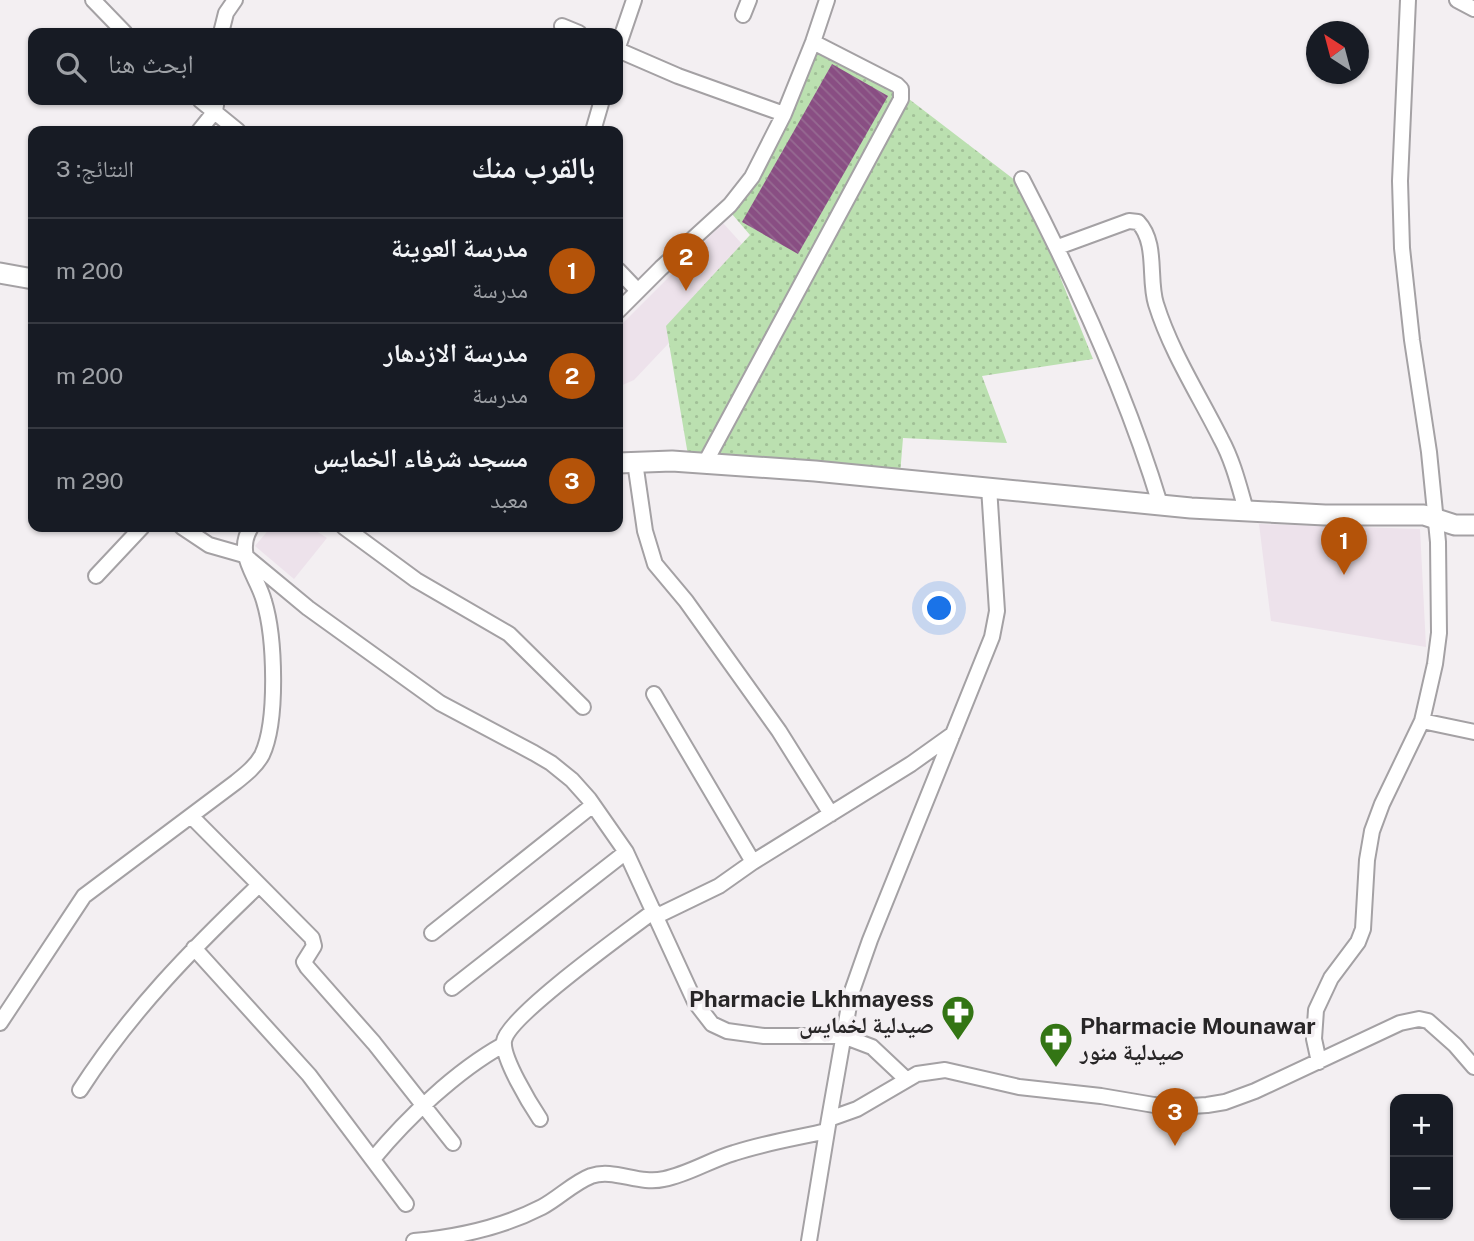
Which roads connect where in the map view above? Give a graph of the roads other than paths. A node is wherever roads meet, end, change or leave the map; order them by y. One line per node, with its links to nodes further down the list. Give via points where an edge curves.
1 (93, 0): 11 (street)
2 (235, 0): 12 (street)
3 (634, 0): 14 (street)
4 (749, 0): 9 (street)
5 (827, 0): 15 (street)
6 (1408, 0): 35 (street, via 1400,181 1402,248)
7 (1457, 0): 8 (street)
8 (1474, 9)
9 (743, 15)
10 (562, 26): 13 (street)
11 (120, 28)
12 (222, 28)
13 (567, 28)
14 (623, 33)
15 (813, 42): 19 (street); 31 (street, via 897,85 901,99)
16 (623, 50): 19 (street, via 678,76)
17 (216, 105): 20 (street); 21 (street)
18 (601, 105): 22 (street)
19 (784, 114): 28 (street, via 752,177 730,205)
20 (202, 126)
21 (234, 126)
22 (594, 126)
23 (1022, 179): 24 (street)
24 (1058, 247): 33 (street, via 1146,457); 34 (street, via 1129,221 1144,228 1157,309 1222,441)
25 (0, 273): 27 (street)
26 (623, 275): 28 (street)
27 (28, 278)
28 (638, 291): 29 (street)
29 (623, 306)
30 (626, 462): 31 (street); 49 (street, via 655,564 779,731)
31 (705, 463): 32 (street)
32 (989, 487): 33 (street); 47 (street, via 997,611 992,637)
33 (1160, 504): 34 (street)
34 (1246, 510): 35 (street)
35 (1436, 517): 36 (street, via 1455,526); 45 (street, via 1439,633)
36 (1474, 525)
37 (137, 532): 42 (street)
38 (190, 532): 41 (street, via 209,545)
39 (248, 532): 41 (street)
40 (351, 532): 44 (street, via 416,580 509,634)
41 (244, 555): 48 (street, via 440,704 551,763); 50 (street, via 260,588 269,625 272,694 267,738 253,768)
42 (96, 576)
43 (653, 694): 52 (street)
44 (583, 708)
45 (1422, 721): 46 (street); 61 (street, via 1372,831 1363,929 1321,994 1316,1010 1314,1039)
46 (1474, 732)
47 (953, 734): 49 (street); 59 (street, via 870,940 851,994)
48 (593, 805): 51 (street); 55 (street)
49 (831, 814): 52 (street)
50 (192, 817): 53 (street); 58 (street, via 84,896)
51 (626, 852): 54 (street); 57 (street)
52 (753, 862): 54 (street, via 719,886)
53 (258, 886): 56 (street); 65 (street, via 312,938 305,965)
54 (656, 913): 59 (street, via 695,1002 712,1024 764,1036); 60 (street, via 542,998 511,1027)
55 (432, 933)
56 (194, 948): 64 (street, via 121,1031); 69 (street, via 309,1076)
57 (452, 988)
58 (0, 1023)
59 (843, 1036): 63 (street, via 872,1047); 67 (street)
60 (503, 1045): 65 (street); 66 (street, via 516,1079)
61 (1319, 1062): 62 (street, via 1400,1023 1419,1019 1435,1026); 63 (street, via 1226,1102 1184,1107 1018,1087 945,1070)
62 (1474, 1068)
63 (905, 1079): 67 (street)
64 (80, 1090)
65 (424, 1105): 68 (street); 69 (street)
66 (540, 1119)
67 (828, 1125): 71 (street, via 714,1159 665,1179 593,1175 540,1208 502,1224 469,1234); 72 (street)
68 (453, 1143)
69 (373, 1159): 70 (street)
70 (406, 1205)
71 (414, 1241)
72 (809, 1241)

